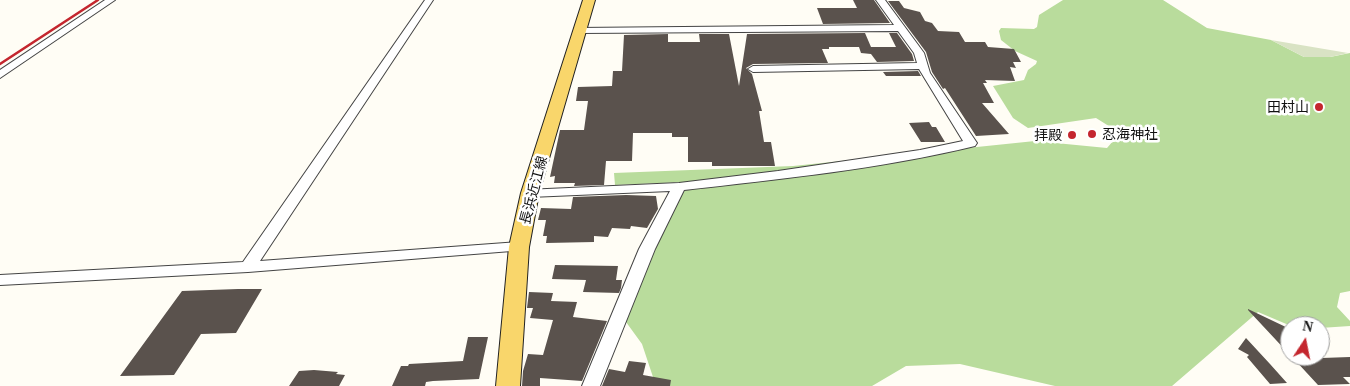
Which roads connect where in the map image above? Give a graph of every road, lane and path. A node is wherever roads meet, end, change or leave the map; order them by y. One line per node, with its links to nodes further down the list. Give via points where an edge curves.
1 (111, 0): 9 (street)
2 (429, 0): 13 (street)
3 (589, 0): 6 (main road, 長浜近江線)
4 (880, 0): 5 (street)
5 (901, 28): 6 (street); 7 (street, via 919,53)
6 (580, 30): 11 (main road, 長浜近江線)
7 (923, 66): 8 (street); 10 (street, via 971,142 901,157 778,176)
8 (753, 69)
9 (0, 75)
10 (679, 186): 11 (street); 16 (street, via 647,249)
11 (530, 193): 12 (main road, 長浜近江線)
12 (519, 247): 13 (street); 15 (main road, 長浜近江線)
13 (248, 267): 14 (street)
14 (0, 280)
15 (508, 386)
16 (591, 386)

